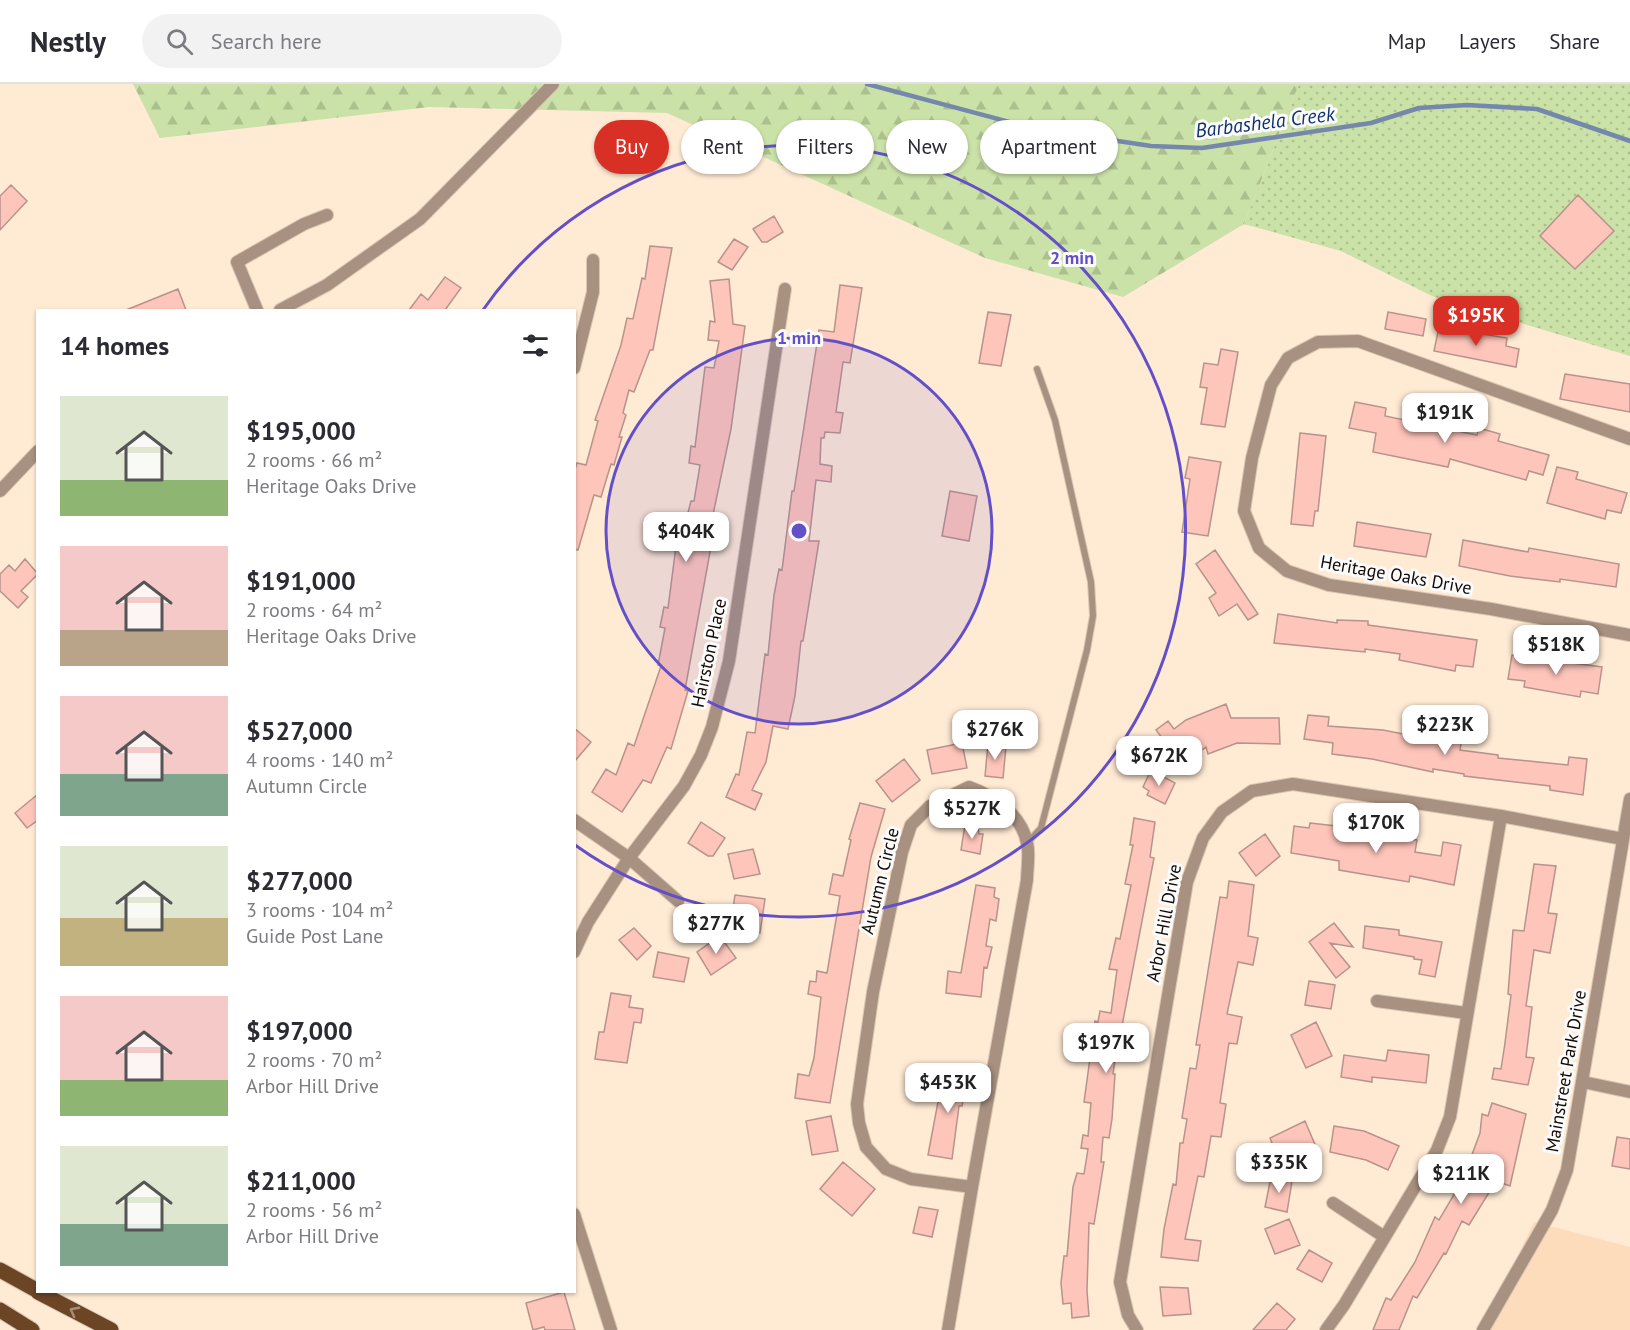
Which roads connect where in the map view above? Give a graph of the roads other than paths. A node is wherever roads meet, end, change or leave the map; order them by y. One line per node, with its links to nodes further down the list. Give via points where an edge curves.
1 (553, 84): 6 (street, via 420,219 327,285)
2 (327, 215): 5 (street, via 237,262)
3 (593, 260): 7 (street, via 592,292)
4 (785, 289): 18 (street, Hairston Place, via 729,661 712,727 684,786)
5 (257, 309)
6 (282, 309)
7 (576, 360)
8 (1037, 369): 17 (lane, via 1055,420 1091,582 1093,616 1041,828)
9 (1630, 439): 12 (street, Heritage Oaks Drive, via 1358,341 1318,342 1288,358 1271,385 1252,458 1244,511 1259,548 1287,571 1329,585)
10 (36, 453): 11 (street)
11 (0, 491)
12 (1630, 635)
13 (1630, 799): 16 (street, Mainstreet Park Drive)
14 (1501, 816): 16 (street, Arbor Hill Drive); 22 (street); 37 (street, Arbor Hill Drive, via 1293,784 1252,791 1222,812 1203,838 1187,882 1120,1282 1128,1315)
15 (576, 821): 18 (street)
16 (1623, 839): 23 (street, Mainstreet Park Drive)
17 (1027, 843): 25 (street, Autumn Circle, via 1027,880); 25 (street, Autumn Circle, via 1018,820 990,795 969,787 930,806 911,825 902,852 873,992 857,1104 866,1147 886,1169 912,1179)
18 (629, 858): 19 (street); 20 (street, Hairston Place)
19 (678, 901)
20 (576, 948)
21 (1377, 1001): 22 (street)
22 (1466, 1014): 28 (street, via 1450,1117 1437,1149)
23 (1583, 1082): 24 (street); 39 (street, Mainstreet Park Drive, via 1567,1170 1552,1210)
24 (1630, 1092)
25 (972, 1187): 36 (street, Autumn Circle)
26 (1333, 1203): 28 (street)
27 (576, 1220): 35 (street)
28 (1383, 1236): 38 (street)
29 (0, 1270): 30 (main road)
30 (36, 1290)
31 (42, 1293): 34 (main road, one-way to 31)
32 (0, 1310): 33 (main road)
33 (32, 1330)
34 (111, 1330)
35 (611, 1330)
36 (948, 1330)
37 (1137, 1330)
38 (1326, 1330)
39 (1483, 1330)

